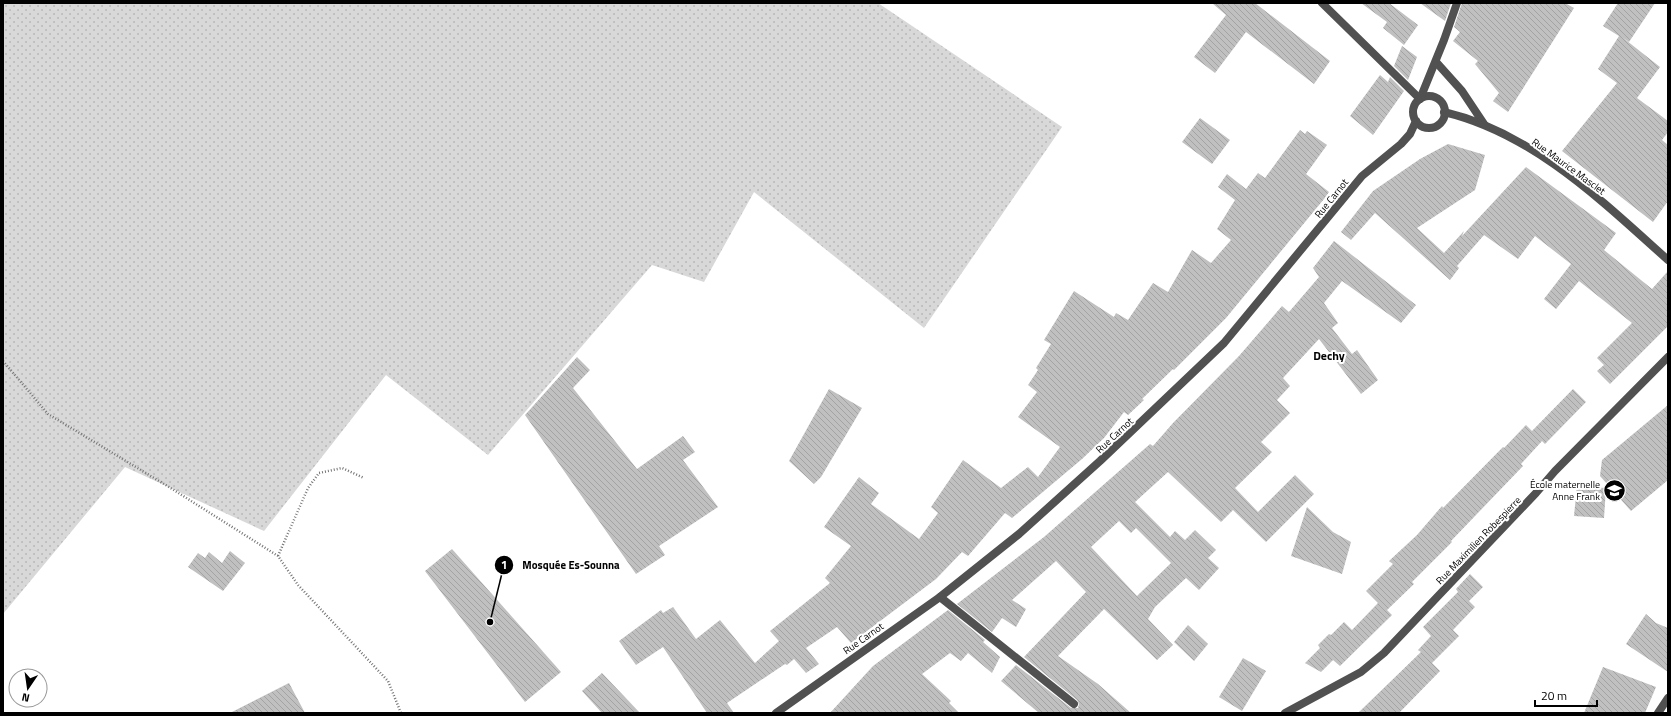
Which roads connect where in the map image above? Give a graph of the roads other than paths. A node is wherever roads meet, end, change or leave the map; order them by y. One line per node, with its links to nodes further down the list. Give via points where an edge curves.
1 (1322, 3): 4 (street)
2 (1457, 3): 3 (street)
3 (1436, 62): 4 (street); 7 (street, via 1458,85)
4 (1420, 99): 5 (street, via 1434,97 1442,103); 6 (street, via 1413,109)
5 (1444, 112): 6 (street, via 1441,122 1433,127 1424,127); 7 (street, Rue Maurice Masclet)
6 (1416, 121): 10 (street, Rue Carnot, via 1410,134 1401,144 1358,181 1261,300 1209,358 1019,534)
7 (1484, 124): 8 (street, Rue Maurice Masclet, via 1526,147 1574,180)
8 (1668, 260)
9 (1668, 357): 14 (street, Rue Maximilien Robespierre, via 1555,471 1384,653 1361,672)
10 (940, 597): 12 (street); 13 (street, Rue Carnot)
11 (1668, 698): 15 (street)
12 (1074, 704)
13 (776, 713)
14 (1285, 713)
15 (1658, 713)

